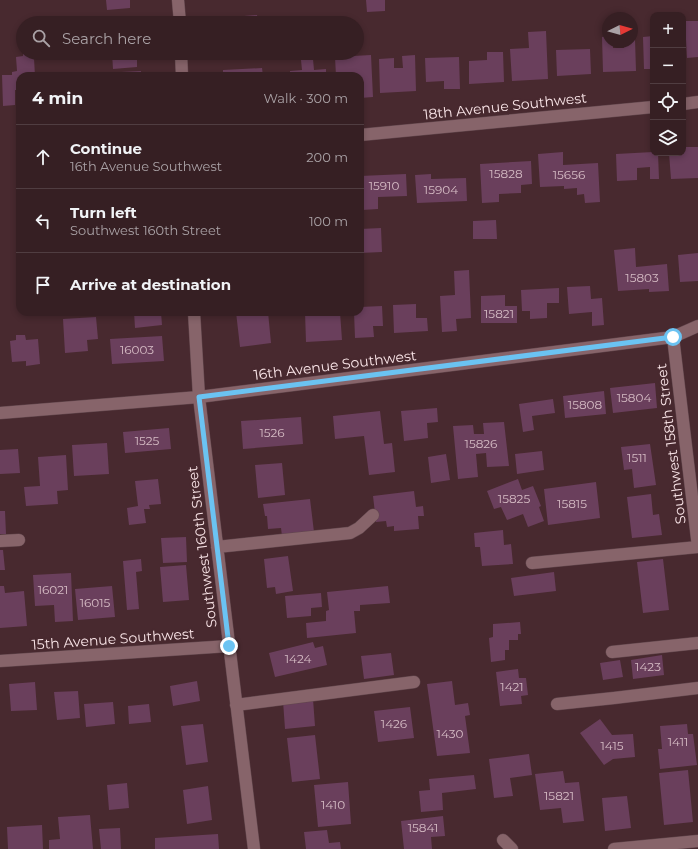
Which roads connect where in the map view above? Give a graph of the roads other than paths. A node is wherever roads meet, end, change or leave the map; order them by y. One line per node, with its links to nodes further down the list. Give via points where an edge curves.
1 (178, 0): 2 (street)
2 (179, 16)
3 (181, 60): 4 (street)
4 (182, 72)
5 (698, 102): 6 (street)
6 (686, 104)
7 (650, 107): 8 (street, 18th Avenue Southwest)
8 (364, 135)
9 (194, 316): 12 (street, Southwest 160th Street)
10 (698, 326): 11 (street, 16th Avenue Southwest)
11 (673, 337): 12 (street, 16th Avenue Southwest); 14 (street, Southwest 158th Street)
12 (199, 397): 13 (street, 16th Avenue Southwest); 18 (street, Southwest 160th Street)
13 (0, 413)
14 (692, 449): 19 (street, Southwest 158th Street)
15 (373, 515): 18 (street, via 360,528 350,533)
16 (19, 540): 17 (street)
17 (0, 541)
18 (217, 547): 22 (street, Southwest 160th Street)
19 (698, 547): 20 (street)
20 (532, 563)
21 (698, 643): 23 (street)
22 (229, 646): 24 (street, 15th Avenue Southwest); 28 (street, Southwest 160th Street)
23 (612, 652)
24 (0, 661)
25 (414, 682): 28 (street)
26 (698, 688): 27 (street)
27 (557, 704)
28 (236, 705): 31 (street, Southwest 160th Street)
29 (503, 840): 32 (street)
30 (698, 841): 33 (street)
31 (254, 849)
32 (512, 849)
33 (614, 849)

